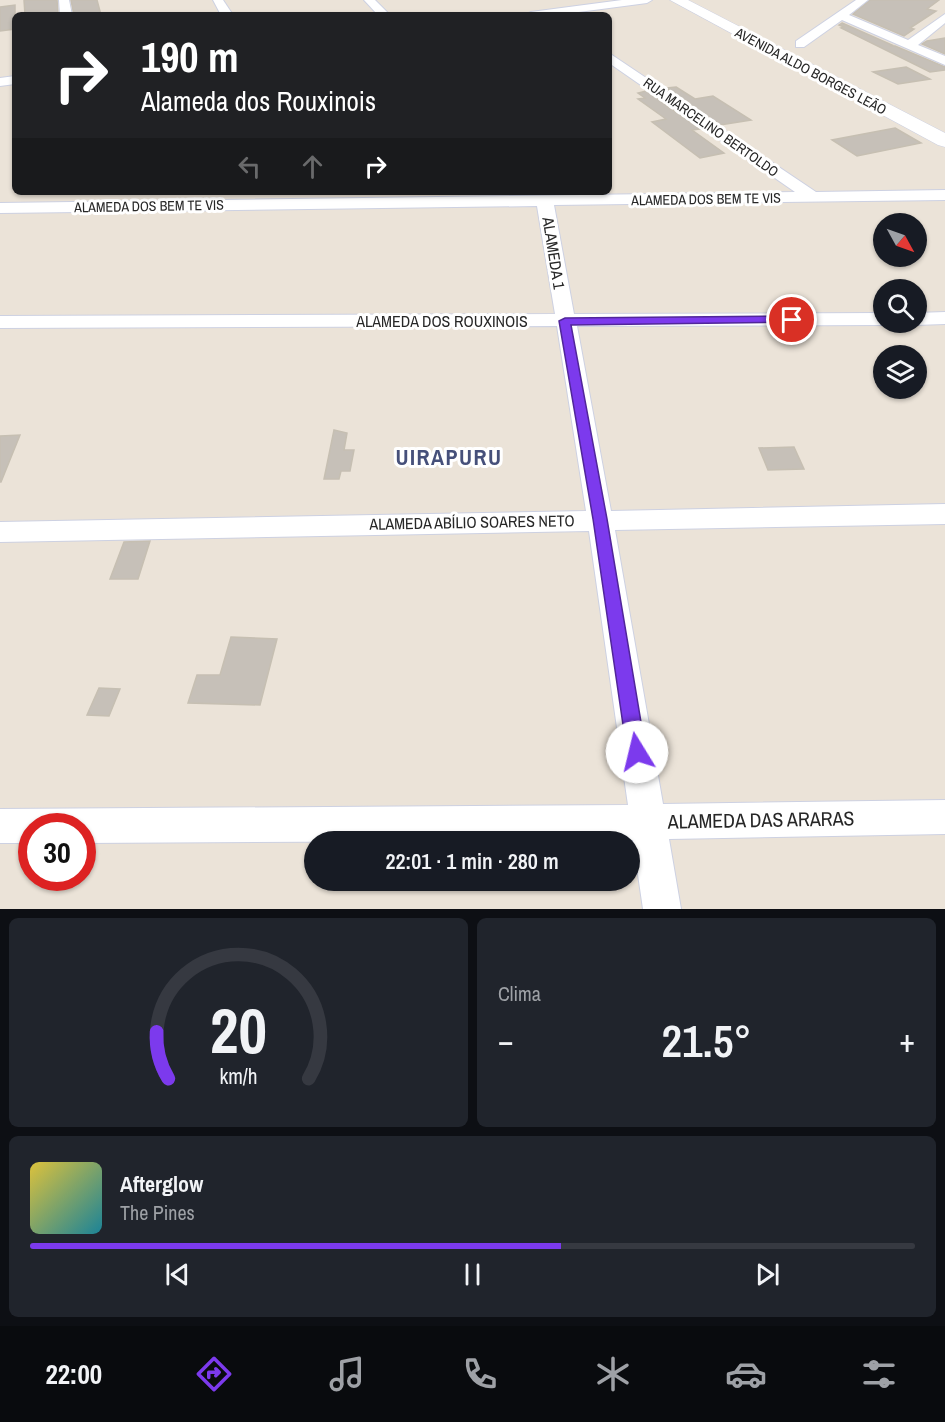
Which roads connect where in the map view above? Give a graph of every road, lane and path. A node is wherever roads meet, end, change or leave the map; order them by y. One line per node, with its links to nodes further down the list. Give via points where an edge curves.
1 (369, 0): 6 (street)
2 (526, 0): 7 (street)
3 (647, 0): 8 (street)
4 (677, 0): 11 (street, AVENIDA ALDO BORGES LEÃO)
5 (863, 0): 10 (street)
6 (381, 12)
7 (544, 12)
8 (561, 12)
9 (734, 14): 11 (street)
10 (841, 15): 15 (street); 16 (street)
11 (708, 16): 14 (street, AVENIDA ALDO BORGES LEÃO)
12 (944, 18): 16 (street)
13 (756, 25): 14 (street, via 740,28)
14 (740, 33): 20 (street, AVENIDA ALDO BORGES LEÃO)
15 (794, 40): 17 (street, AVENIDA ALDO BORGES LEÃO)
16 (910, 45): 19 (street)
17 (821, 54)
18 (612, 59): 22 (street, RUA MARCELINO BERTOLDO)
19 (945, 61)
20 (945, 141)
21 (945, 195): 22 (street, ALAMEDA DOS BEM TE VIS)
22 (813, 197): 24 (street, ALAMEDA DOS BEM TE VIS)
23 (326, 198): 24 (street, ALAMEDA DOS BEM TE VIS); 25 (street, ALAMEDA DOS BEM TE VIS)
24 (556, 198): 30 (street, ALAMEDA 1)
25 (86, 200): 26 (street, ALAMEDA DOS BEM TE VIS)
26 (0, 208)
27 (945, 318): 29 (street)
28 (873, 319): 30 (street, ALAMEDA DOS ROUXINOIS)
29 (927, 319)
30 (565, 321): 31 (street, ALAMEDA DOS ROUXINOIS); 33 (street, ALAMEDA 1)
31 (0, 322)
32 (945, 514): 33 (street, ALAMEDA ABÍLIO SOARES NETO)
33 (600, 519): 34 (street, ALAMEDA ABÍLIO SOARES NETO); 36 (street, ALAMEDA 1)
34 (0, 532)
35 (945, 817): 36 (street, ALAMEDA DAS ARARAS)
36 (648, 822): 37 (street, ALAMEDA DAS ARARAS); 38 (street, ALAMEDA 1)
37 (0, 826)
38 (662, 909)

